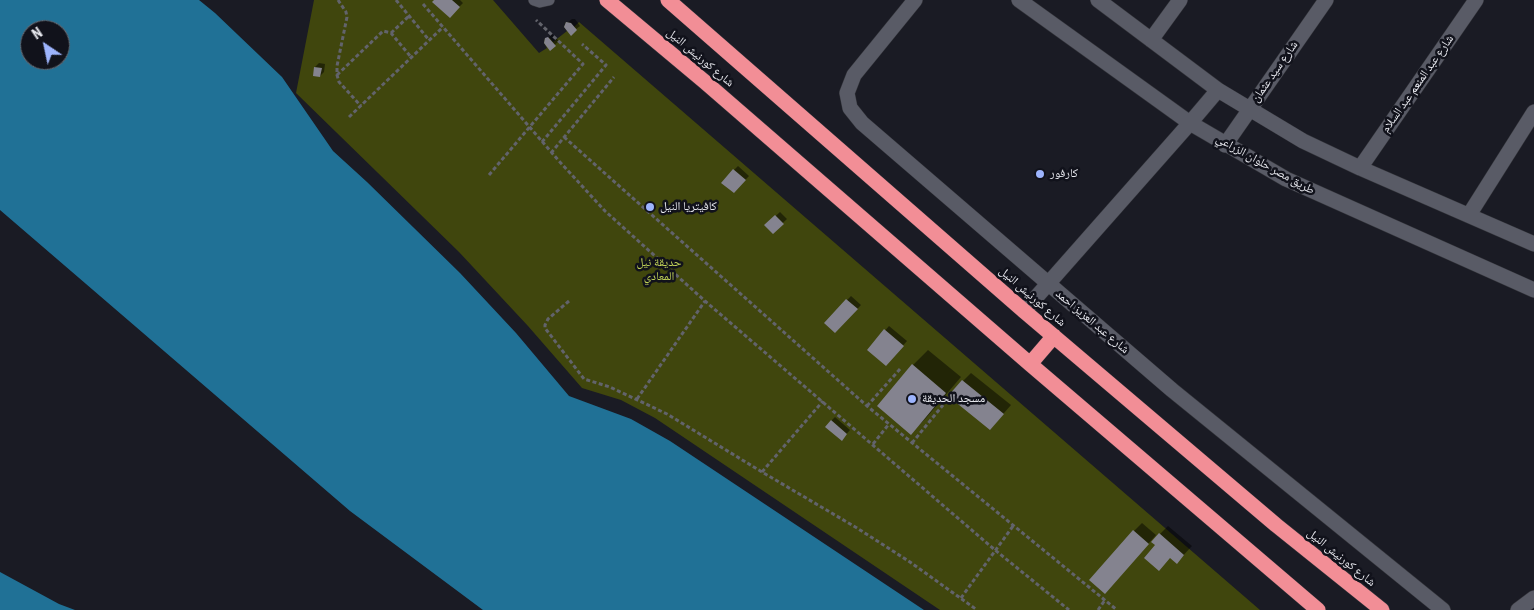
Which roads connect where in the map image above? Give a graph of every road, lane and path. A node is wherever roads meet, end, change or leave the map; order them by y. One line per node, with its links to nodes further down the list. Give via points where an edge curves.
1 (338, 0): 20 (path, via 347,17)
2 (396, 0): 13 (path)
3 (542, 0): 28 (path, via 532,16 583,64)
4 (607, 0): 43 (highway, شارع كورنيش النيل)
5 (668, 0): 41 (highway, شارع كورنيش النيل)
6 (915, 0): 37 (street, شارع عبد العزيز احمد, via 854,75 847,93 850,108 862,123)
7 (1019, 0): 27 (street, طريق مصر حلوان الزراعي)
8 (1098, 0): 17 (street)
9 (1180, 0): 17 (street)
10 (1326, 0): 24 (street, شارع سيد عثمان)
11 (1476, 0): 33 (street, شارع عبد المنعم عبد السلام)
12 (423, 4): 14 (path)
13 (409, 16): 15 (path); 16 (path)
14 (443, 27): 16 (path); 28 (path)
15 (391, 33): 19 (path); 20 (path, via 380,33)
16 (430, 40): 19 (path)
17 (1151, 40): 22 (street)
18 (582, 44): 30 (path, via 606,65)
19 (412, 57): 23 (path)
20 (337, 75): 23 (path, via 339,82)
21 (614, 77): 29 (path)
22 (1218, 90): 24 (street); 27 (street)
23 (361, 106): 26 (path)
24 (1249, 110): 31 (street, شارع سيد عثمان); 33 (street)
25 (1534, 112): 35 (street)
26 (349, 117)
27 (1190, 123): 31 (street, طريق مصر حلوان الزراعي); 37 (street)
28 (530, 127): 30 (path); 34 (path)
29 (564, 137): 32 (path); 48 (path)
30 (542, 142): 32 (path)
31 (1225, 144): 38 (street, طريق مصر حلوان الزراعي, via 1342,206)
32 (551, 153): 39 (path, via 605,211)
33 (1360, 168): 35 (street)
34 (490, 175)
35 (1469, 215): 36 (street)
36 (1534, 244)
37 (1048, 284): 41 (street); 64 (street, شارع عبد العزيز احمد, via 1172,390)
38 (1534, 290)
39 (706, 300): 45 (path); 46 (path)
40 (569, 301): 45 (path, via 546,322 546,331 584,379)
41 (1024, 311): 42 (highway, شارع كورنيش النيل)
42 (1054, 336): 43 (highway); 63 (highway, شارع كورنيش النيل, via 1276,525)
43 (1030, 364): 62 (highway, شارع كورنيش النيل)
44 (901, 368): 48 (path)
45 (636, 399): 52 (path, via 667,414)
46 (823, 401): 51 (path); 52 (path)
47 (943, 405): 50 (path)
48 (867, 406): 49 (path)
49 (888, 424): 50 (path); 51 (path)
50 (912, 443): 53 (path)
51 (872, 444): 54 (path)
52 (762, 472): 55 (path, via 857,528)
53 (1013, 526): 54 (path); 57 (path)
54 (996, 550): 55 (path); 59 (path)
55 (961, 598): 58 (path)
56 (1534, 598): 65 (street)
57 (1105, 600): 60 (path); 61 (path)
58 (976, 610)
59 (1069, 610)
60 (1098, 610)
61 (1117, 610)
62 (1318, 610)
63 (1382, 610)
64 (1443, 610)
65 (1518, 610)

